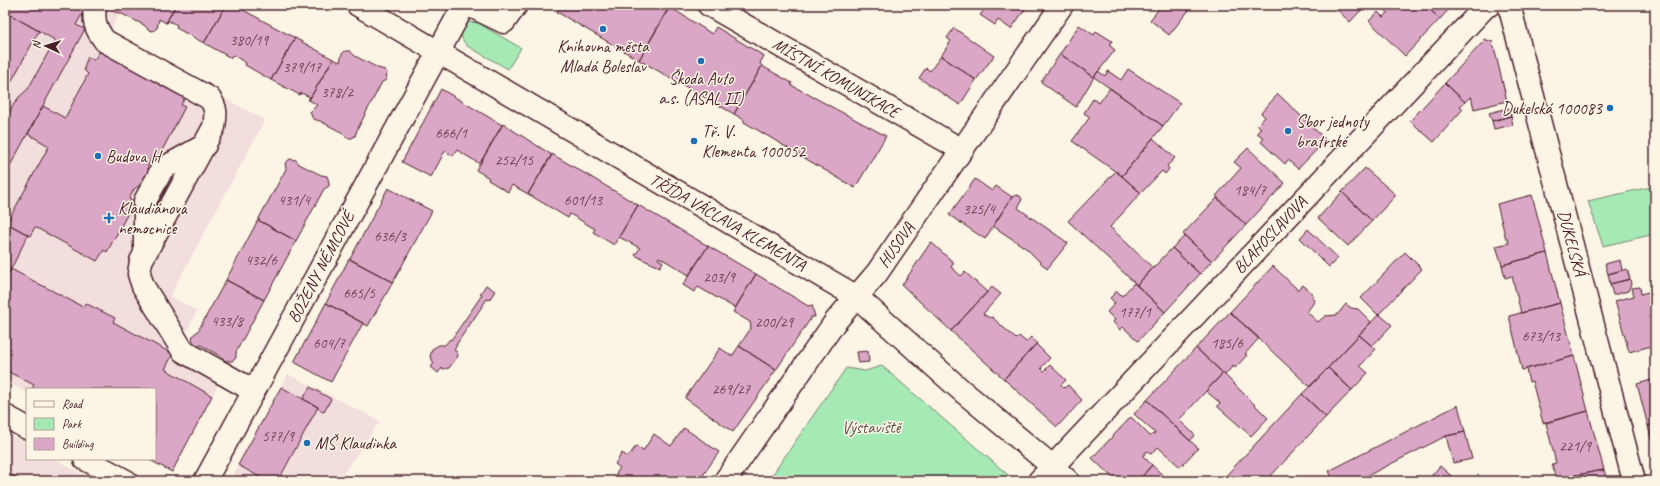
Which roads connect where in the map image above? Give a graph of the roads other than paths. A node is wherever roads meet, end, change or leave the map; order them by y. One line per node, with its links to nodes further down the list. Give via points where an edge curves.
1 (95, 5): 11 (street, via 93,18 98,32 105,41 209,98 215,105 214,127)
2 (358, 5): 10 (street, TŘÍDA VÁCLAVA KLEMENTA)
3 (464, 5): 10 (street, BOŽENY NĚMCOVÉ)
4 (469, 5): 5 (street, via 504,22)
5 (516, 5)
6 (709, 5): 12 (street, MÍSTNÍ KOMUNIKACE)
7 (1062, 5): 12 (street, HUSOVA)
8 (1489, 5): 19 (street, BLAHOSLAVOVA)
9 (1510, 5): 24 (street, DUKELSKÁ)
10 (437, 52): 14 (street, TŘÍDA VÁCLAVA KLEMENTA); 15 (street, BOŽENY NĚMCOVÉ)
11 (205, 145): 13 (street); 13 (street, via 162,169 157,178 145,201)
12 (962, 150): 14 (street, HUSOVA)
13 (145, 254): 15 (street, via 139,274 143,286 183,352)
14 (857, 297): 19 (street, TŘÍDA VÁCLAVA KLEMENTA, via 961,390); 22 (street, HUSOVA, via 834,322)
15 (254, 390): 21 (street, BOŽENY NĚMCOVÉ)
16 (5, 416): 17 (street)
17 (26, 427)
18 (87, 460): 20 (street)
19 (1046, 473): 23 (street, TŘÍDA VÁCLAVA KLEMENTA)
20 (126, 481)
21 (205, 481)
22 (725, 481)
23 (1068, 481)
24 (1634, 481)

